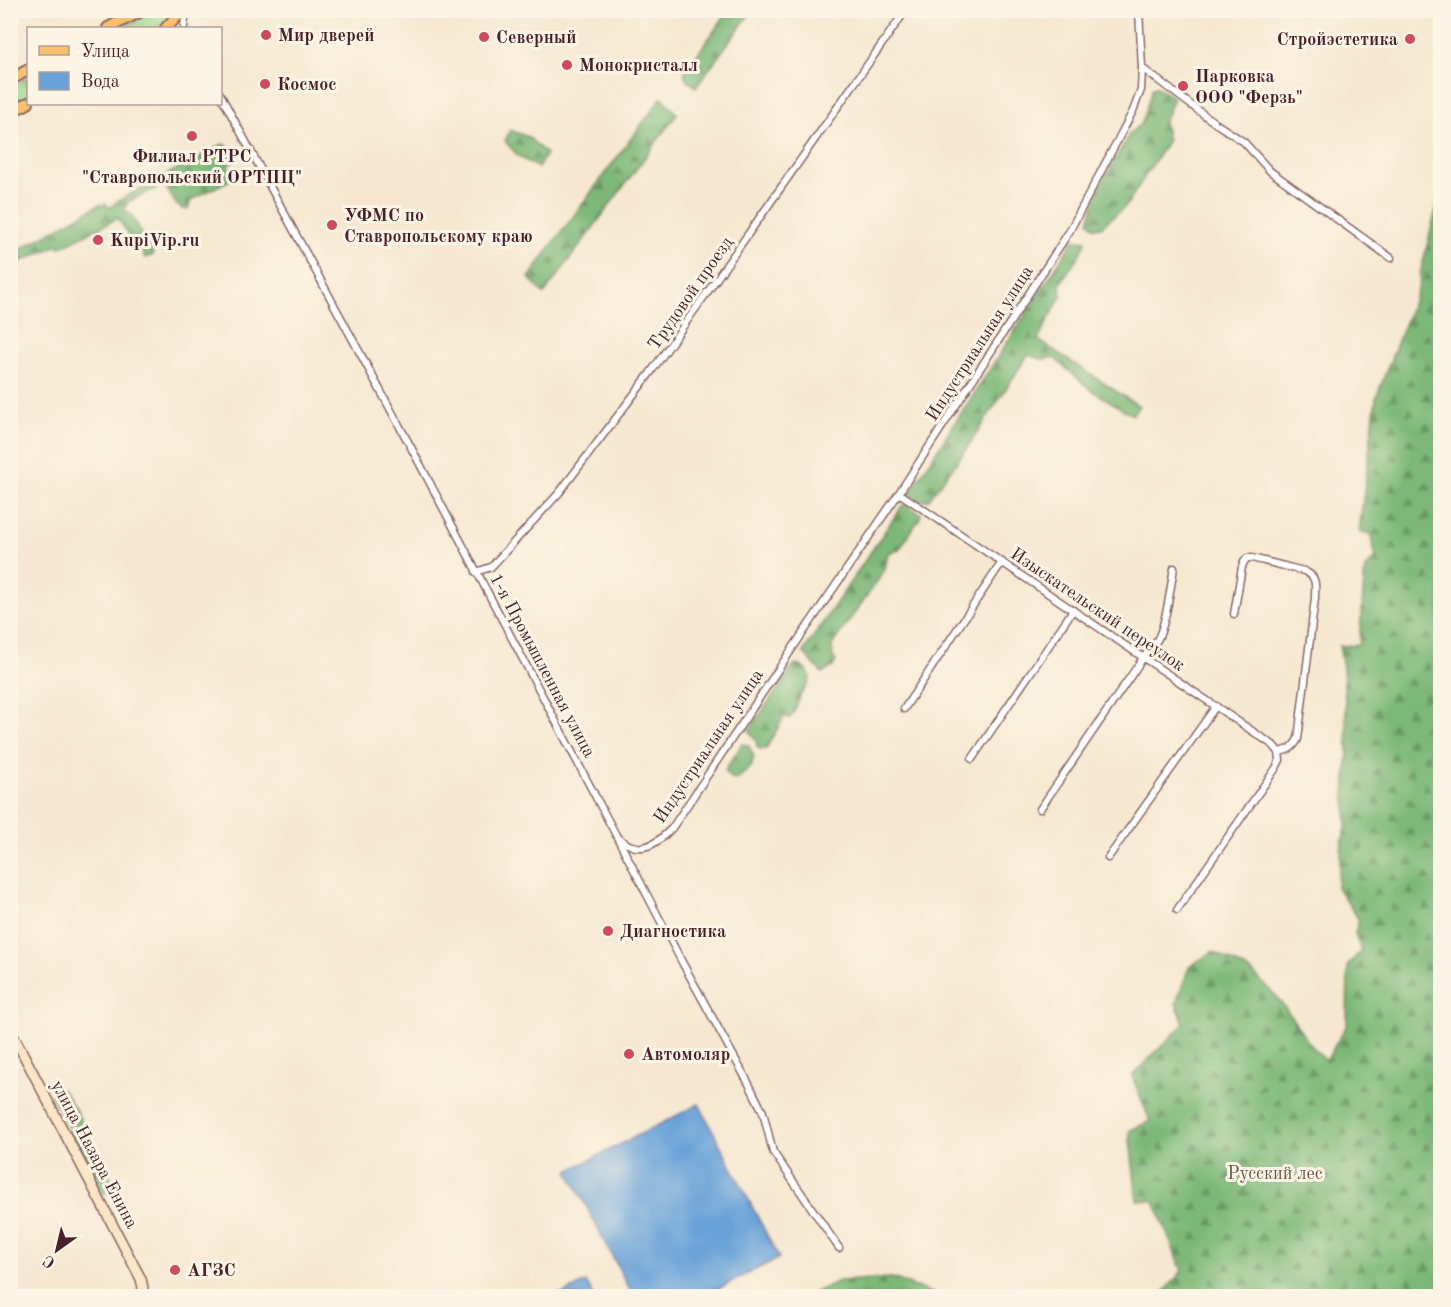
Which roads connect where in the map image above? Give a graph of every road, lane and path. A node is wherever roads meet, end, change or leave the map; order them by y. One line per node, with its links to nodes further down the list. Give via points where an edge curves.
1 (144, 10): 5 (main road)
2 (1139, 10): 7 (street, Индустриальная улица)
3 (906, 11): 17 (street, Трудовой проезд, via 657,365 569,480 491,567)
4 (181, 18): 6 (main road)
5 (110, 27)
6 (167, 27)
7 (1142, 68): 13 (street, via 1244,142 1270,171); 14 (street, Индустриальная улица, via 1141,90 1133,111 1074,223)
8 (27, 71): 9 (main road)
9 (10, 80)
10 (222, 98): 17 (street, 1-я Промышленная улица)
11 (27, 104): 12 (main road)
12 (10, 112)
13 (1391, 258)
14 (899, 493): 15 (street, Изыскательский переулок); 26 (street, Индустриальная улица, via 672,828 658,842 645,847 633,847)
15 (1002, 562): 18 (street, Изыскательский переулок); 22 (street)
16 (1174, 568): 20 (street, via 1160,635)
17 (476, 572): 26 (street, 1-я Промышленная улица)
18 (1073, 609): 20 (street, Изыскательский переулок); 24 (street)
19 (1234, 615): 23 (street, via 1247,558 1304,571 1315,579 1298,739 1292,748)
20 (1143, 658): 21 (street, Изыскательский переулок); 25 (street)
21 (1216, 706): 23 (street, Изыскательский переулок); 27 (street)
22 (904, 709)
23 (1279, 752): 28 (street, via 1276,768)
24 (972, 759)
25 (1040, 809)
26 (618, 839): 30 (street, 1-я Промышленная улица, via 763,1112 773,1152)
27 (1108, 858)
28 (1177, 910)
29 (10, 1029): 31 (main road, улица Назара Енина, via 141,1280)
30 (839, 1248)
31 (142, 1296)

